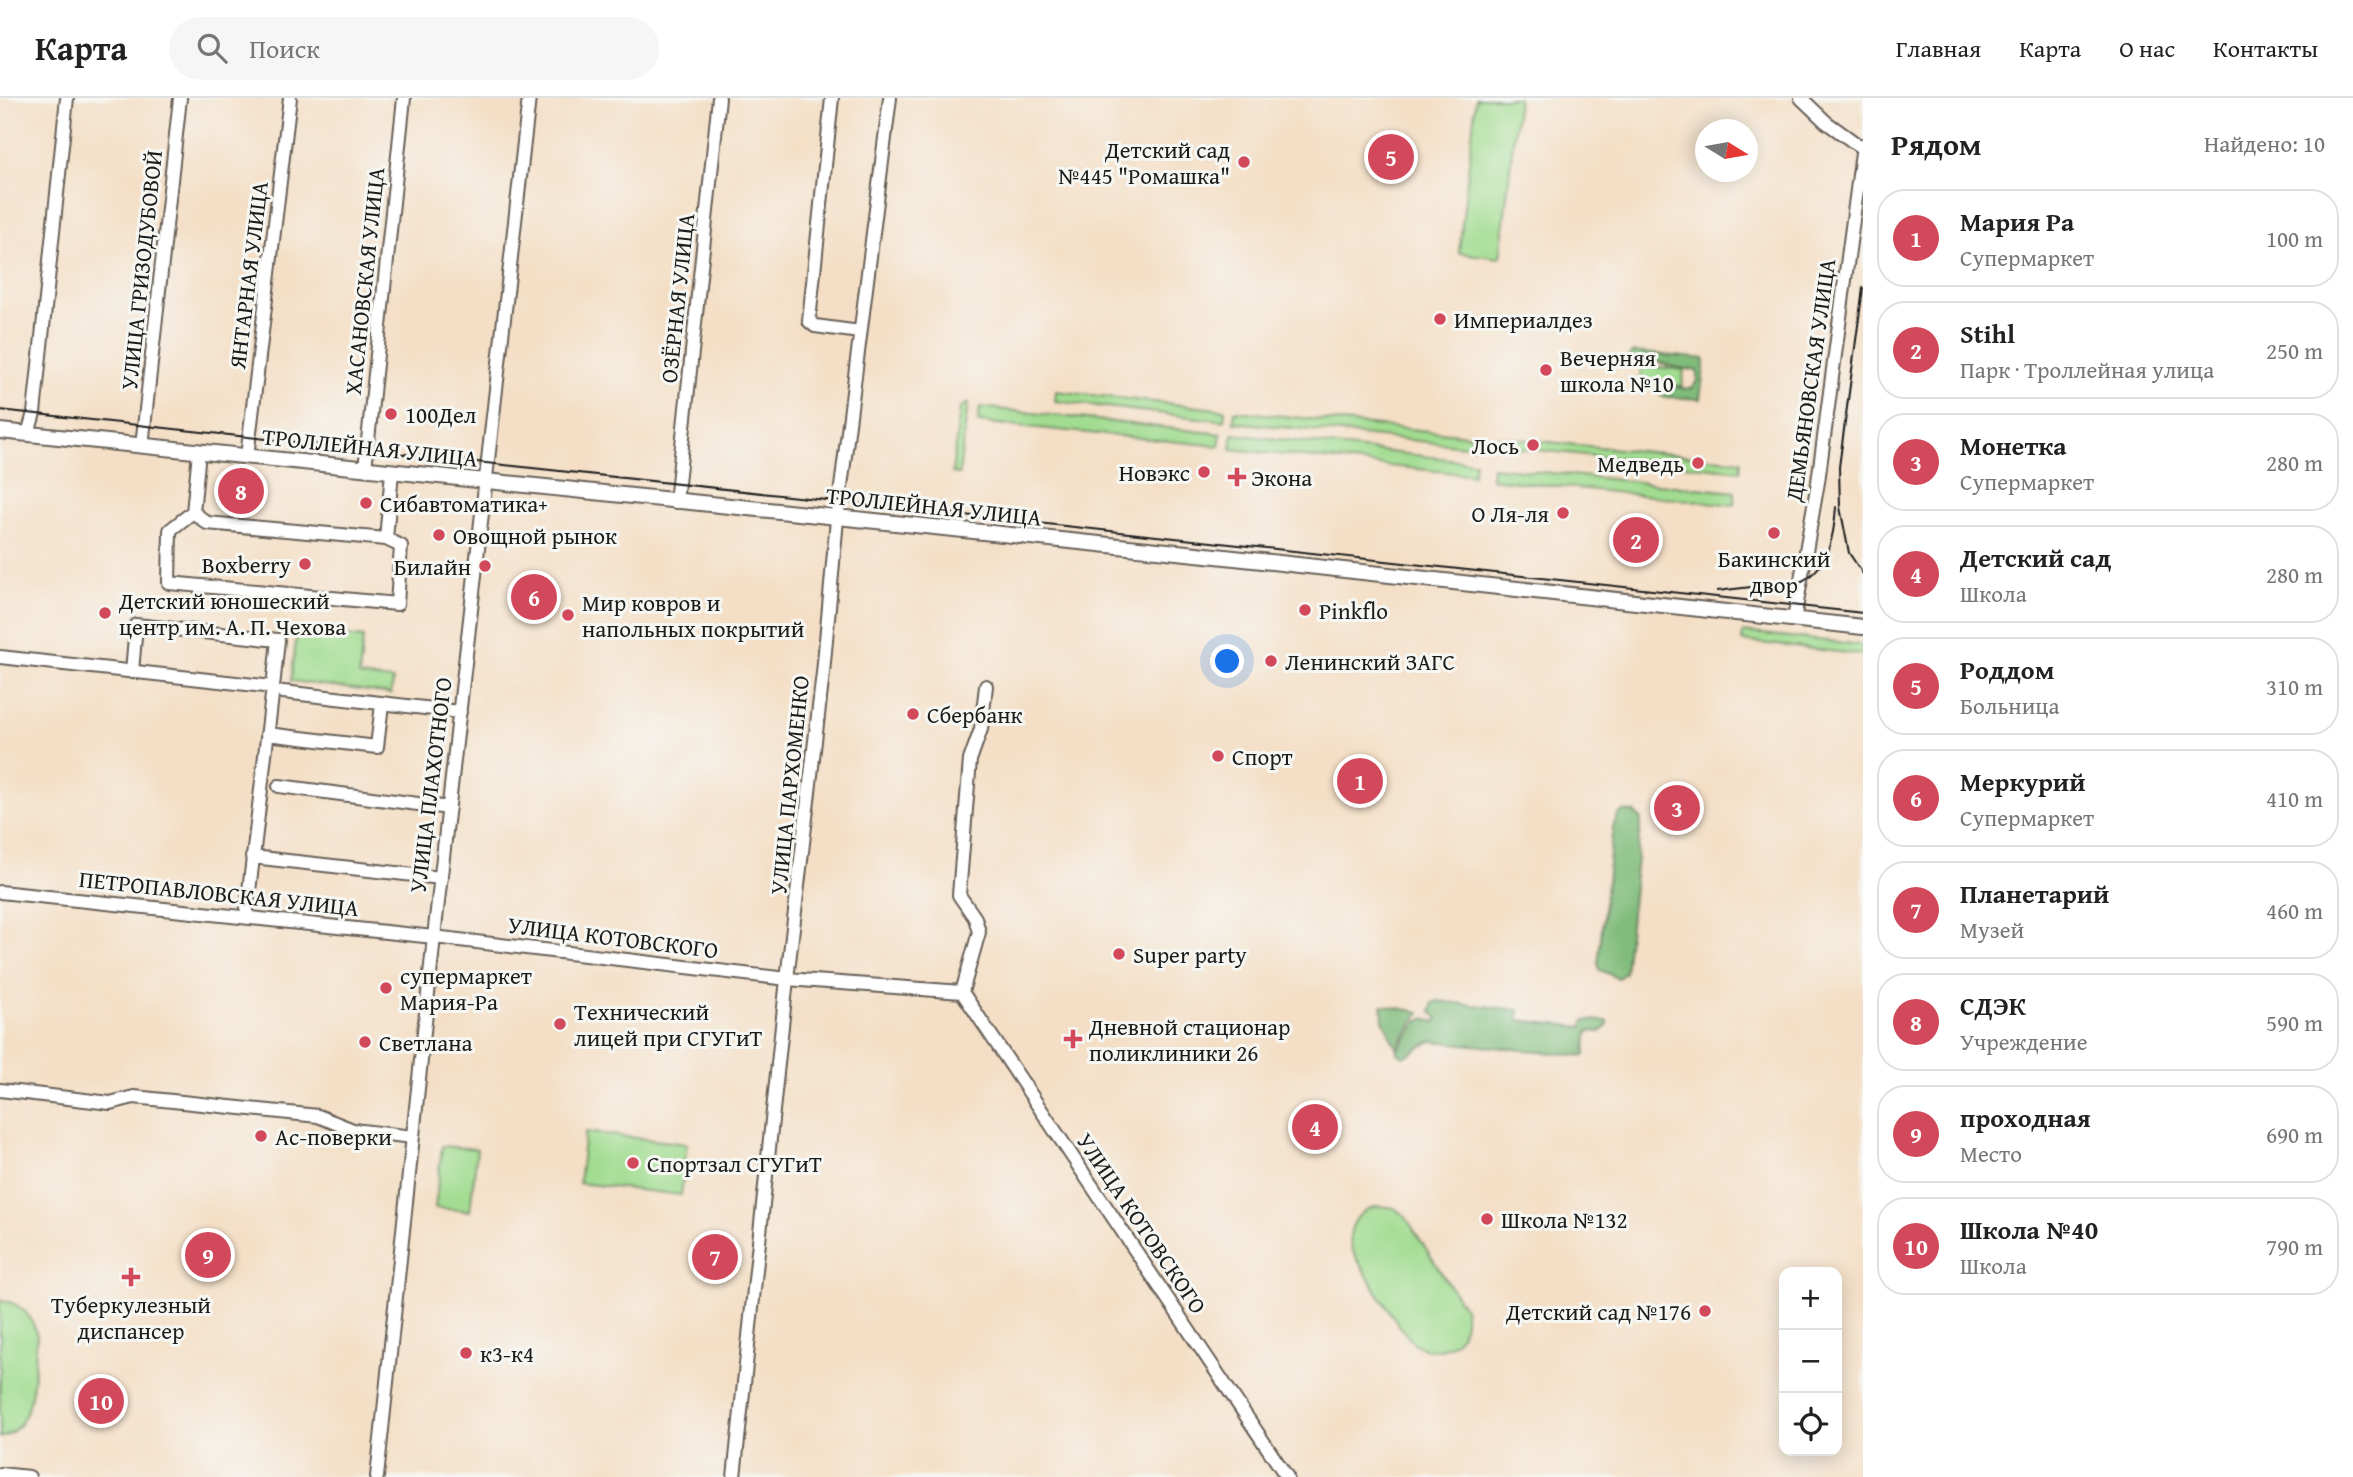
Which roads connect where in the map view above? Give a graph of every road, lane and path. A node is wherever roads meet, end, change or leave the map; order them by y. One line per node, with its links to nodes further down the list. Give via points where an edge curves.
1 (67, 98): 13 (street, via 34,413)
2 (180, 98): 14 (street, УЛИЦА ГРИЗОДУБОВОЙ)
3 (290, 98): 16 (street, ЯНТАРНАЯ УЛИЦА)
4 (404, 98): 17 (street, ХАСАНОВСКАЯ УЛИЦА)
5 (529, 98): 19 (street, УЛИЦА ПЛАХОТНОГО)
6 (719, 98): 20 (street, ОЗЁРНАЯ УЛИЦА)
7 (832, 98): 11 (street, via 809,321 815,326)
8 (890, 98): 11 (street, УЛИЦА ПАРХОМЕНКО)
9 (1801, 98): 10 (street)
10 (1862, 147): 24 (street, ДЕМЬЯНОВСКАЯ УЛИЦА, via 1818,482)
11 (860, 332): 22 (street, УЛИЦА ПАРХОМЕНКО)
12 (0, 431): 13 (main road, ТРОЛЛЕЙНАЯ УЛИЦА)
13 (28, 434): 14 (main road, ТРОЛЛЕЙНАЯ УЛИЦА)
14 (142, 446): 15 (main road, ТРОЛЛЕЙНАЯ УЛИЦА)
15 (198, 452): 16 (main road, ТРОЛЛЕЙНАЯ УЛИЦА); 21 (street)
16 (247, 457): 17 (main road, ТРОЛЛЕЙНАЯ УЛИЦА)
17 (365, 469): 18 (main road, ТРОЛЛЕЙНАЯ УЛИЦА)
18 (392, 472): 19 (main road, ТРОЛЛЕЙНАЯ УЛИЦА); 23 (street)
19 (486, 482): 20 (main road, ТРОЛЛЕЙНАЯ УЛИЦА); 31 (street, УЛИЦА ПЛАХОТНОГО)
20 (676, 502): 22 (main road, ТРОЛЛЕЙНАЯ УЛИЦА)
21 (193, 512): 23 (street, via 207,523); 23 (street, via 170,530 169,583 397,604 401,546)
22 (837, 519): 24 (main road, ТРОЛЛЕЙНАЯ УЛИЦА); 40 (street, УЛИЦА ПАРХОМЕНКО)
23 (386, 539)
24 (1794, 620): 25 (main road, ТРОЛЛЕЙНАЯ УЛИЦА)
25 (1863, 627)
26 (0, 657): 27 (street)
27 (131, 672): 29 (street); 29 (street, via 136,625 278,640)
28 (986, 686): 41 (street, via 981,729 970,760 959,895 979,932)
29 (278, 690): 30 (street); 32 (street)
30 (382, 704): 31 (street); 32 (street, via 377,747)
31 (460, 712): 34 (street, УЛИЦА ПЛАХОТНОГО)
32 (267, 734): 35 (street)
33 (279, 786): 34 (street)
34 (449, 807): 36 (street, УЛИЦА ПЛАХОТНОГО)
35 (252, 857): 36 (street); 38 (street)
36 (441, 878): 39 (street, УЛИЦА ПЛАХОТНОГО)
37 (0, 892): 38 (street, ПЕТРОПАВЛОВСКАЯ УЛИЦА)
38 (246, 917): 39 (street, ПЕТРОПАВЛОВСКАЯ УЛИЦА)
39 (434, 937): 40 (street, УЛИЦА КОТОВСКОГО); 43 (street, УЛИЦА ПЛАХОТНОГО)
40 (787, 979): 41 (street, УЛИЦА КОТОВСКОГО); 47 (street, УЛИЦА ПАРХОМЕНКО)
41 (962, 992): 48 (street, УЛИЦА КОТОВСКОГО)
42 (0, 1090): 43 (street, via 110,1103 134,1097 318,1116 353,1130)
43 (413, 1137): 46 (street, УЛИЦА ПЛАХОТНОГО)
44 (0, 1474): 45 (street)
45 (29, 1477)
46 (377, 1477)
47 (734, 1477)
48 (1287, 1477)

